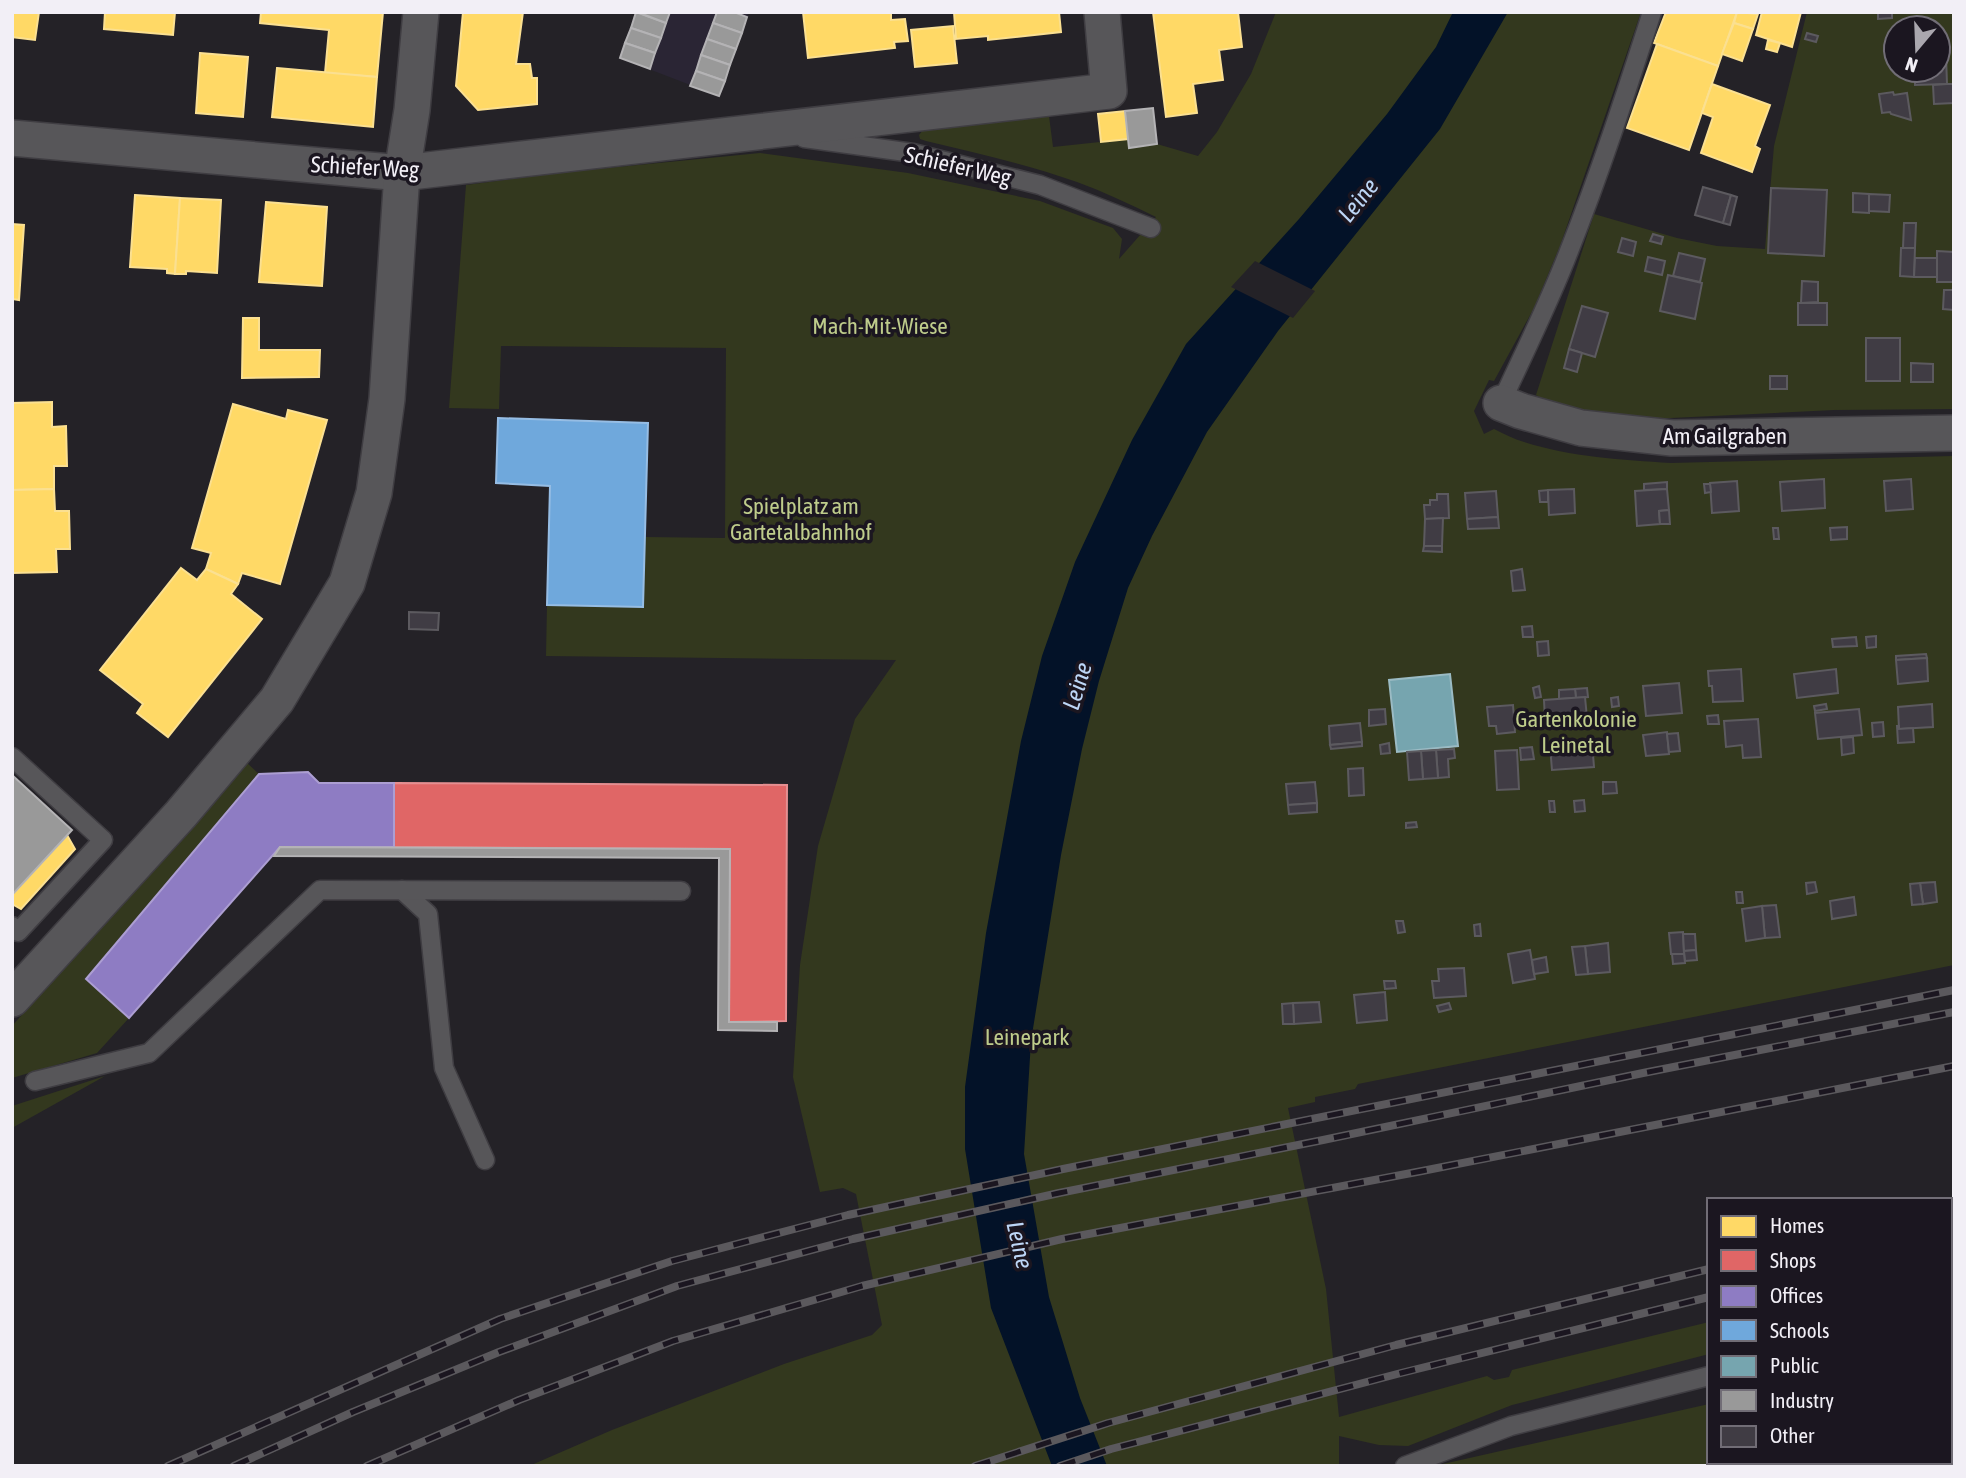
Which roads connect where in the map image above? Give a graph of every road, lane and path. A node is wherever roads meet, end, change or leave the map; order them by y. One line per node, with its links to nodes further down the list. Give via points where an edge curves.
1 (421, 12): 6 (street)
2 (1102, 12): 4 (street, Schiefer Weg, via 1109,90)
3 (1652, 12): 8 (lane, via 1569,252)
4 (758, 132): 6 (street, Schiefer Weg); 7 (lane, Schiefer Weg, via 913,153 1040,185)
5 (12, 138): 6 (street, Schiefer Weg)
6 (402, 173): 14 (street, via 387,399 374,493 347,583 277,700 181,814)
7 (1151, 228)
8 (1501, 403): 9 (street, Am Gailgraben, via 1581,428 1672,438)
9 (1954, 433)
10 (12, 757): 13 (lane, via 103,841 18,932)
11 (402, 890): 12 (lane); 15 (lane, via 320,890 149,1053); 16 (lane, via 428,914 444,1068)
12 (681, 891)
13 (12, 926)
14 (12, 999)
15 (35, 1082)
16 (485, 1160)
17 (1707, 1377): 18 (lane, via 1511,1426)
18 (1405, 1466)

